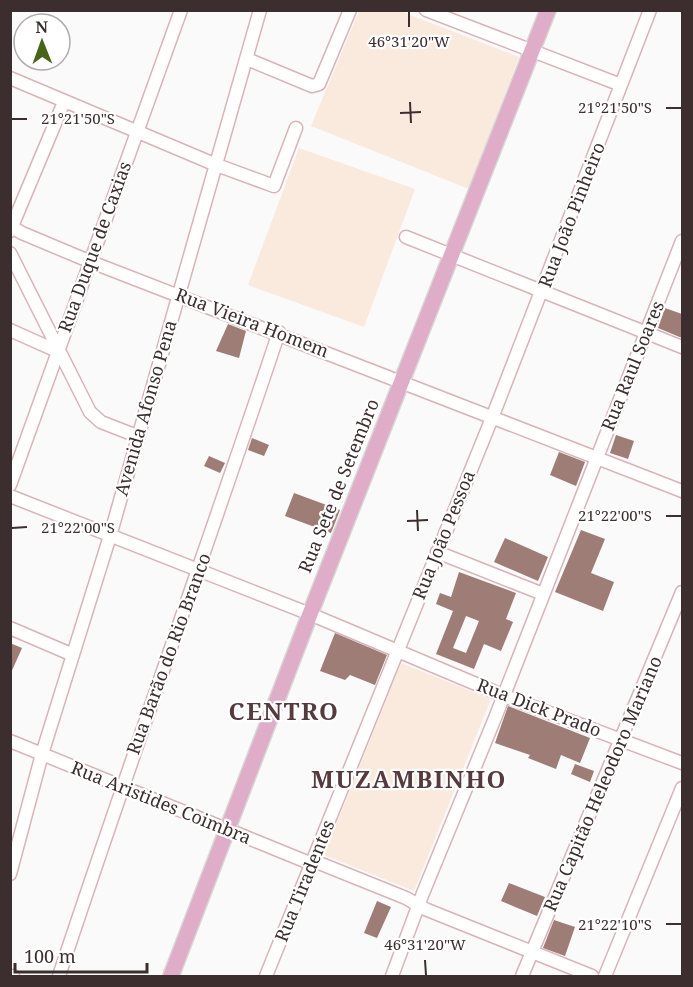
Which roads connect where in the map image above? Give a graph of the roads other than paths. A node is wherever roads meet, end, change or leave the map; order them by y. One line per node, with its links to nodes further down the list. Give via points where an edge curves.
1 (181, 10): 14 (street, Rua Duque de Caxias)
2 (260, 10): 9 (street, Avenida Afonso Pena)
3 (350, 10): 9 (street, via 319,84 312,86)
4 (426, 10): 7 (street)
5 (548, 10): 8 (main road, Rua Sete de Setembro)
6 (650, 10): 11 (street, Rua João Pinheiro)
7 (456, 16): 8 (street)
8 (531, 52): 11 (street); 20 (main road, Rua Sete de Setembro)
9 (247, 59): 15 (street, Avenida Afonso Pena)
10 (10, 78): 12 (street)
11 (621, 85): 22 (street, Rua João Pinheiro)
12 (64, 102): 14 (street); 16 (street)
13 (296, 128): 15 (street, via 274,186)
14 (138, 132): 15 (street); 21 (street, Rua Duque de Caxias)
15 (214, 164): 23 (street, Avenida Afonso Pena)
16 (11, 228): 21 (street, Rua Vieira Homem)
17 (406, 237): 20 (street)
18 (682, 241): 26 (street, Rua Raul Soares)
19 (10, 253): 28 (street)
20 (451, 256): 22 (street); 29 (main road, Rua Sete de Setembro)
21 (91, 261): 23 (street, Rua Vieira Homem); 28 (street, Rua Duque de Caxias)
22 (543, 290): 26 (street); 30 (street, Rua João Pinheiro)
23 (178, 295): 25 (street, Rua Vieira Homem); 31 (street, Avenida Afonso Pena)
24 (10, 330): 28 (street)
25 (279, 332): 29 (street, Rua Vieira Homem); 38 (street, Rua Barão do Rio Branco)
26 (646, 333): 27 (street); 32 (street, Rua Raul Soares)
27 (682, 347)
28 (57, 351): 31 (street, via 90,412 101,422); 33 (street, Rua Duque de Caxias)
29 (402, 382): 30 (street, Rua Vieira Homem); 41 (main road, Rua Sete de Setembro)
30 (492, 418): 32 (street, Rua Vieira Homem); 37 (street, Rua João Pessoa)
31 (137, 436): 36 (street, Avenida Afonso Pena)
32 (596, 457): 34 (street, Rua Vieira Homem); 40 (street, Rua Raul Soares)
33 (10, 485)
34 (682, 491)
35 (10, 496): 36 (street, Rua Dick Prado)
36 (110, 536): 38 (street, Rua Dick Prado); 44 (street, Avenida Afonso Pena)
37 (436, 552): 40 (street); 43 (street, Rua João Pessoa)
38 (200, 570): 41 (street, Rua Dick Prado); 50 (street, Rua Barão do Rio Branco)
39 (682, 592): 46 (street, Rua Capitão Heleodoro Mariano)
40 (543, 594): 45 (street, Rua Raul Soares)
41 (310, 614): 43 (street, Rua Dick Prado); 52 (main road, Rua Sete de Setembro)
42 (10, 628): 44 (street)
43 (397, 651): 45 (street, Rua Dick Prado); 53 (street, Rua Tiradentes)
44 (73, 655): 48 (street, Avenida Afonso Pena)
45 (502, 695): 46 (street, Rua Dick Prado); 55 (street, Rua Raul Soares)
46 (622, 740): 49 (street, Rua Dick Prado); 56 (street, Rua Capitão Heleodoro Mariano)
47 (10, 741): 48 (street, Rua Aristides Coimbra)
48 (42, 754): 50 (street, Rua Aristides Coimbra); 54 (street, Avenida Afonso Pena)
49 (682, 763)
50 (122, 786): 52 (street, Rua Aristides Coimbra); 57 (street, Rua Barão do Rio Branco)
51 (682, 788): 63 (street)
52 (226, 829): 53 (street, Rua Aristides Coimbra); 58 (main road, Rua Sete de Setembro)
53 (312, 864): 55 (street, Rua Aristides Coimbra, via 319,863); 59 (street, Rua Tiradentes)
54 (10, 874)
55 (419, 904): 56 (street, Rua Aristides Coimbra); 60 (street, Rua Raul Soares)
56 (532, 953): 61 (street, Rua Capitão Heleodoro Mariano); 62 (street, Rua Aristides Coimbra)
57 (60, 976)
58 (171, 976)
59 (266, 976)
60 (392, 976)
61 (522, 976)
62 (592, 976)
63 (605, 976)

